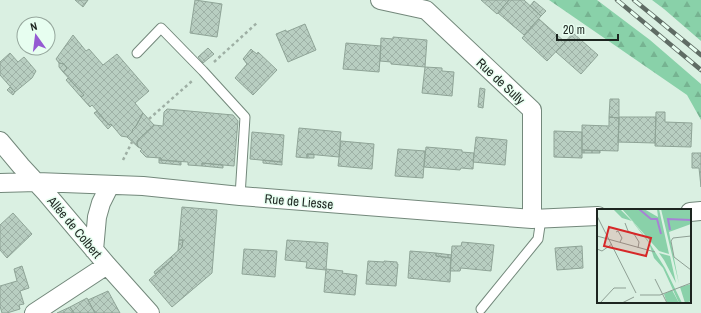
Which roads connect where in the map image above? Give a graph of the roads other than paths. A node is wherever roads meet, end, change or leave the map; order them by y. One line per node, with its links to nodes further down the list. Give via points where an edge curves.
1 (380, 0): 2 (street, Rue de Sully)
2 (427, 5): 12 (street, Rue de Sully, via 532,110)
3 (137, 53): 8 (lane, via 161,28 245,117)
4 (0, 141): 5 (street, Allée de Colbert)
5 (37, 182): 6 (street, Rue de Liesse); 7 (street, Rue de Liesse); 13 (street, Allée de Colbert)
6 (0, 183)
7 (110, 185): 8 (street, Rue de Liesse); 13 (street, via 101,202)
8 (240, 196): 12 (street, Rue de Liesse)
9 (701, 211): 10 (street)
10 (691, 212)
11 (597, 216): 12 (street, Rue de Liesse)
12 (536, 219): 15 (lane, via 538,240)
13 (94, 250): 14 (street, Allée de Colbert)
14 (107, 265): 16 (street); 17 (street, Allée de Colbert)
15 (481, 309)
16 (34, 313)
17 (150, 313)

